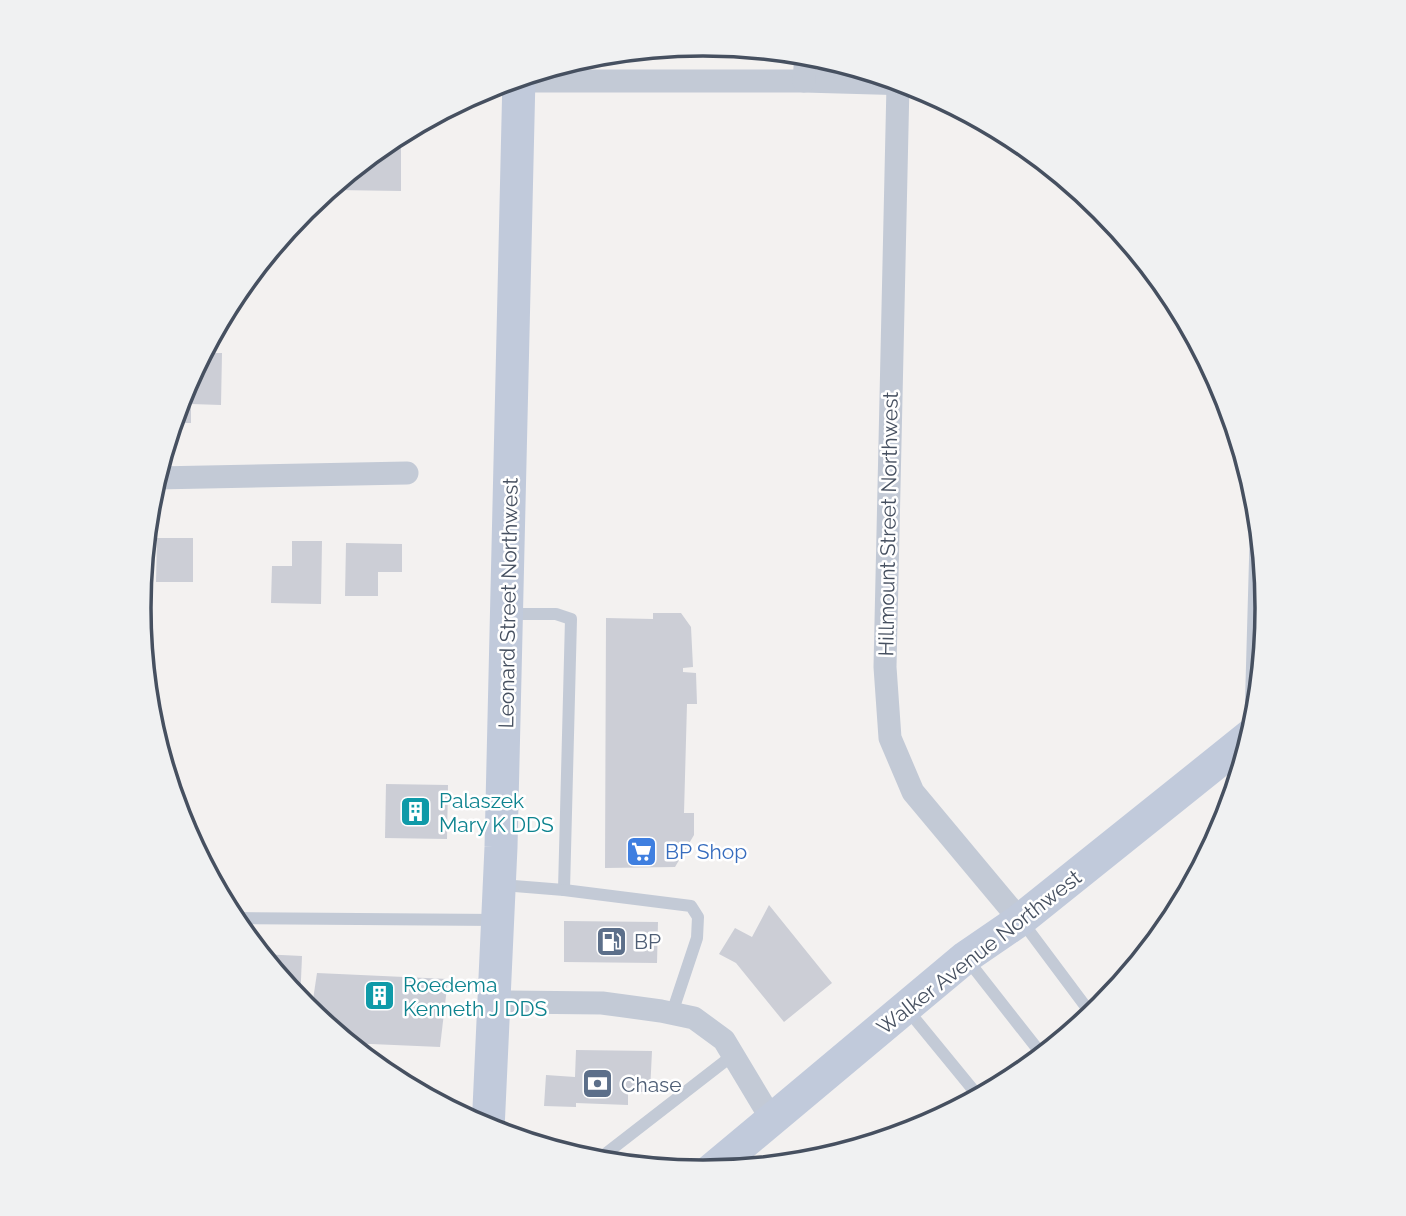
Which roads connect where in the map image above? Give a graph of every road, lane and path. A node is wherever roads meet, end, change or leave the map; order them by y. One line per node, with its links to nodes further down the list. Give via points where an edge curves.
1 (805, 66): 3 (street)
2 (546, 79): 3 (street)
3 (804, 81): 4 (street)
4 (873, 83)
5 (518, 88): 9 (main road, Leonard Street Northwest)
6 (904, 94): 15 (street, Hillmount Street Northwest, via 884,667 890,738 912,792)
7 (407, 473): 8 (street)
8 (167, 478)
9 (507, 614): 11 (main road, Leonard Street Northwest); 12 (lane, via 556,614 571,619)
10 (1237, 746): 15 (main road, Walker Avenue Northwest)
11 (500, 885): 12 (lane); 14 (main road, Leonard Street Northwest)
12 (564, 890): 20 (lane, via 691,906 698,917 697,938)
13 (246, 918): 14 (lane)
14 (498, 920): 17 (main road, Leonard Street Northwest)
15 (1020, 920): 16 (main road, Walker Avenue Northwest); 18 (lane)
16 (965, 957): 19 (main road, Walker Avenue Northwest); 21 (lane)
17 (495, 1002): 20 (street, via 602,1003); 24 (main road, Leonard Street Northwest)
18 (1085, 1006)
19 (906, 1007): 23 (lane); 25 (main road, Walker Avenue Northwest)
20 (672, 1013): 22 (street, via 694,1018 724,1041)
21 (1037, 1047)
22 (733, 1055): 25 (street); 26 (lane)
23 (973, 1089)
24 (489, 1116)
25 (772, 1119): 27 (main road, Walker Avenue Northwest)
26 (609, 1151)
27 (724, 1159)

